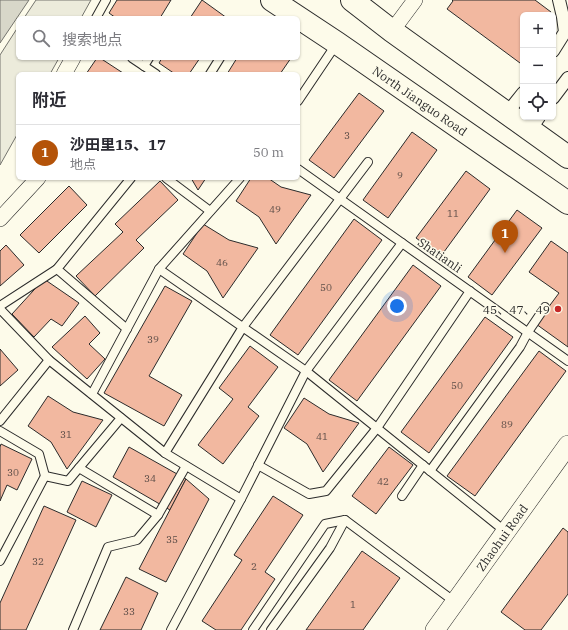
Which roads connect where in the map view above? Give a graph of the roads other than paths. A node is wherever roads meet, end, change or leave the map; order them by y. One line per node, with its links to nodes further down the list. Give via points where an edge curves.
1 (106, 0): 6 (lane)
2 (272, 0): 7 (main road, North Jianguo Road)
3 (352, 0): 9 (main road)
4 (415, 0): 9 (street)
5 (559, 0): 11 (street, via 565,32)
6 (97, 16)
7 (296, 16)
8 (300, 19): 10 (main road, North Jianguo Road)
9 (392, 31): 24 (main road)
10 (337, 43): 23 (lane); 34 (main road, North Jianguo Road)
11 (555, 48)
12 (72, 60): 17 (street)
13 (135, 60): 16 (lane)
14 (148, 60): 16 (lane)
15 (219, 60): 19 (lane)
16 (144, 66): 18 (lane)
17 (65, 72)
18 (153, 72)
19 (211, 72)
20 (568, 78): 21 (street)
21 (556, 94)
22 (520, 97): 24 (street)
23 (300, 98)
24 (507, 114): 25 (main road)
25 (535, 123): 26 (main road)
26 (568, 157)
27 (368, 162): 33 (lane)
28 (300, 171): 33 (lane, Shatianli)
29 (36, 180): 36 (street)
30 (129, 180): 39 (lane)
31 (169, 180): 35 (lane)
32 (238, 180): 35 (lane)
33 (341, 200): 37 (lane, Shatianli); 44 (lane)
34 (568, 203)
35 (210, 211): 38 (lane)
36 (0, 219)
37 (402, 243): 40 (lane, Shatianli); 49 (lane)
38 (159, 269): 44 (lane); 45 (lane)
39 (57, 270): 41 (lane); 45 (lane)
40 (470, 291): 46 (lane, Shatianli); 53 (lane)
41 (0, 306)
42 (545, 306): 46 (lane)
43 (0, 309): 47 (lane)
44 (243, 328): 49 (lane); 56 (lane)
45 (127, 329): 50 (lane)
46 (528, 332): 48 (lane, Shatianli); 61 (lane, via 520,347)
47 (49, 360): 50 (lane); 52 (lane)
48 (568, 361)
49 (306, 371): 53 (lane); 57 (lane)
50 (92, 394): 51 (lane)
51 (121, 418): 56 (lane); 60 (lane)
52 (0, 420)
53 (377, 428): 57 (lane, via 326,491 309,494); 58 (lane)
54 (0, 431): 62 (lane, via 39,454)
55 (568, 445): 67 (street, Zhaohui Road)
56 (165, 453): 59 (lane)
57 (258, 465): 64 (lane)
58 (423, 465): 61 (lane); 63 (lane)
59 (186, 466): 64 (lane); 65 (lane)
60 (78, 468): 62 (lane, via 68,481); 65 (lane)
61 (430, 471): 67 (lane)
62 (45, 476): 68 (lane)
63 (402, 496)
64 (241, 498): 71 (lane)
65 (158, 515): 70 (lane, via 137,540 108,547)
66 (345, 520): 69 (lane); 72 (lane, via 325,524); 73 (lane, via 330,548)
67 (506, 532): 69 (street, Zhaohui Road)
68 (0, 561)
69 (455, 602): 74 (street, Zhaohui Road)
70 (73, 630)
71 (172, 630)
72 (253, 630)
73 (271, 630)
74 (435, 630)

